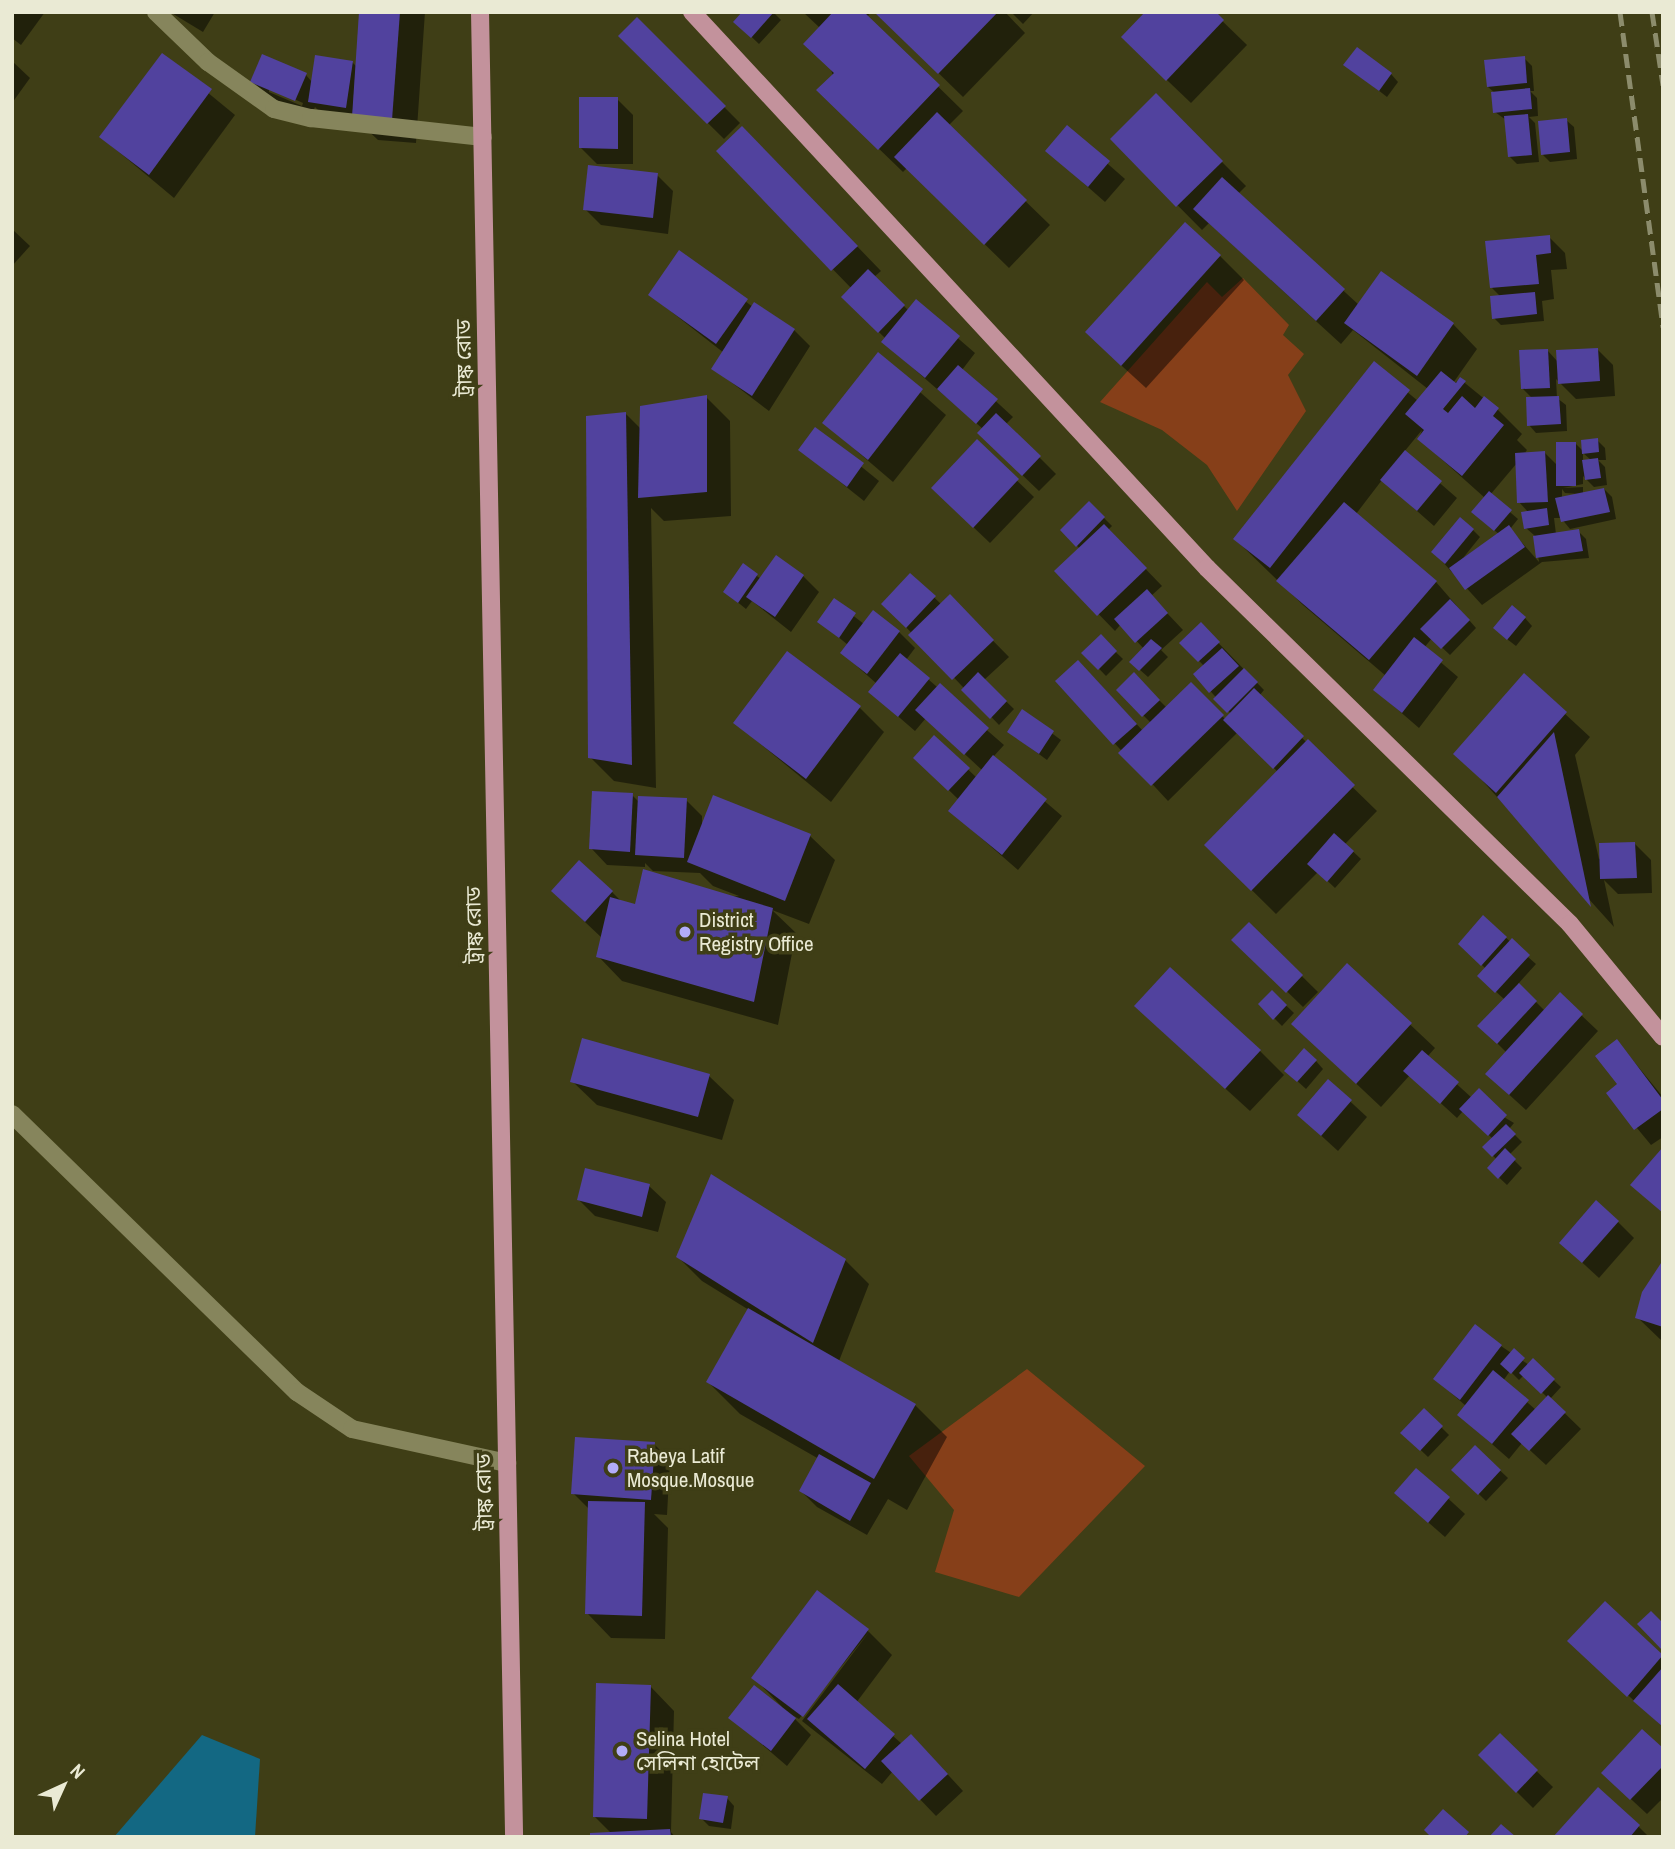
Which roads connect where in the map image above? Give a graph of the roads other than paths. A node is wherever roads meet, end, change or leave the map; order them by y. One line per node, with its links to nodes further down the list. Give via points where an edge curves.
1 (156, 12): 4 (street, via 208,62 274,109 311,118)
2 (480, 12): 4 (main road, ট্রাঙ্ক রোড)
3 (692, 12): 5 (main road, via 1207,568 1570,924)
4 (483, 137): 7 (main road, ট্রাঙ্ক রোড)
5 (1663, 1037)
6 (12, 1114): 7 (street, via 297,1392 352,1429)
7 (507, 1463): 8 (main road, ট্রাঙ্ক রোড)
8 (513, 1837)

